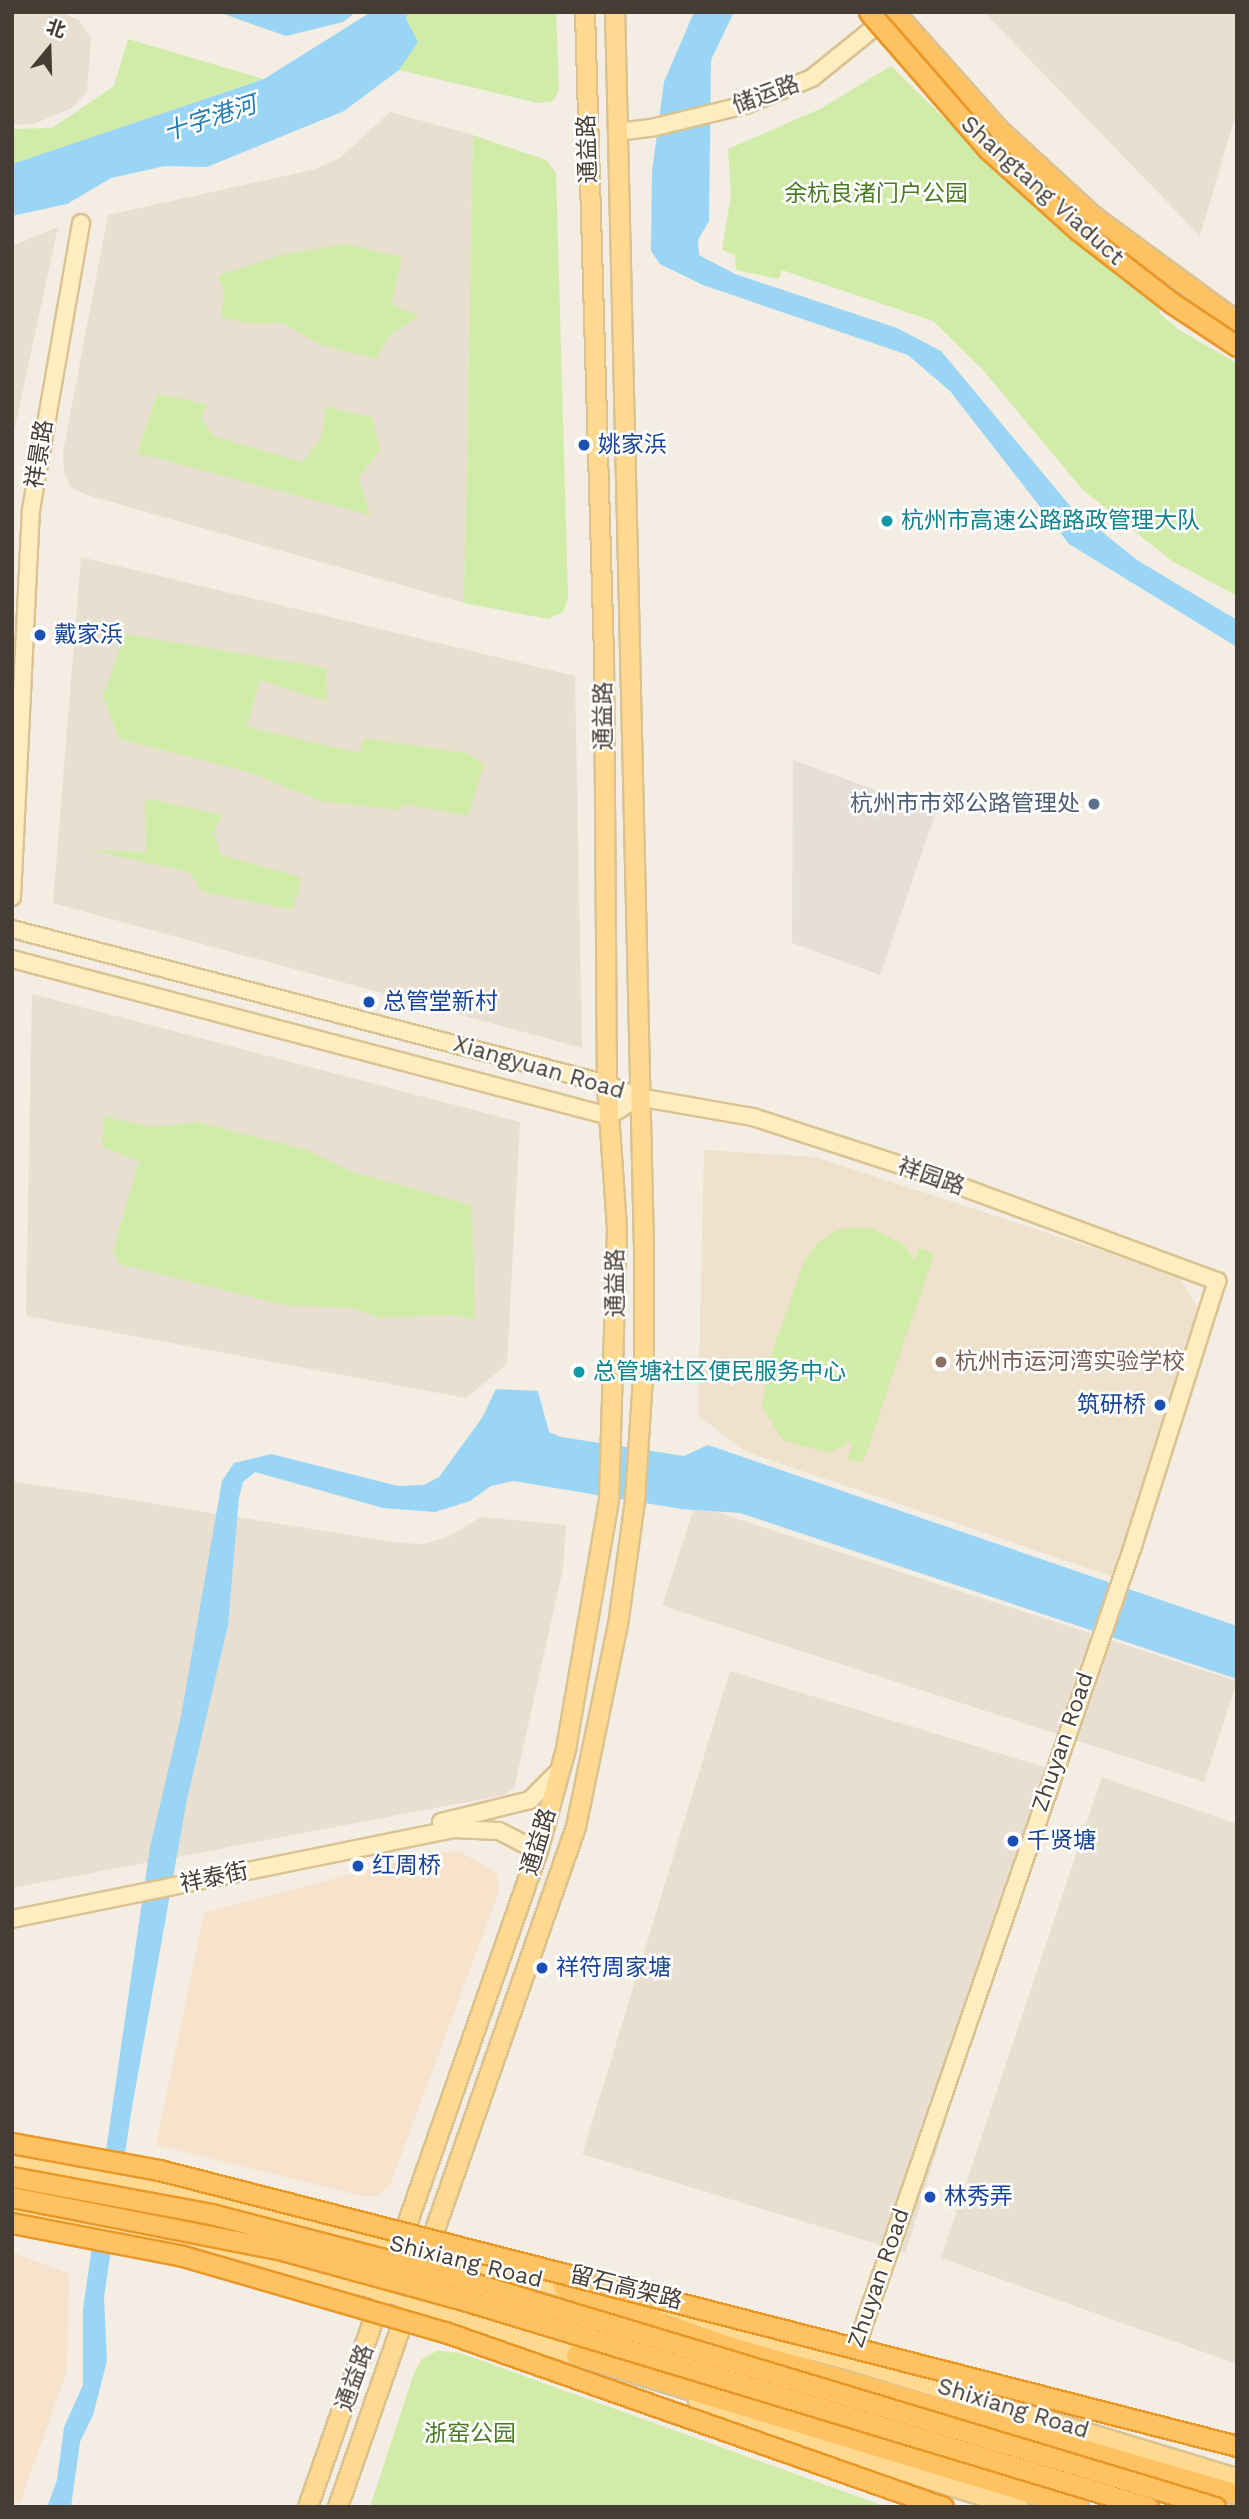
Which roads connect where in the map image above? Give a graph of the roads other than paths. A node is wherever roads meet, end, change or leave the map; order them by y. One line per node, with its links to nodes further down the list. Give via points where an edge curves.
1 (585, 12): 12 (main road, 通益路, via 604,656)
2 (615, 12): 5 (main road, 通益路)
3 (869, 12): 8 (highway, Shangtang Viaduct, bridge, via 988,149 1078,230)
4 (894, 12): 5 (street, 储运路, via 812,78 745,105); 7 (highway, Shangtang Viaduct, via 1000,131 1094,217)
5 (617, 132): 13 (main road, 通益路)
6 (81, 223): 9 (street, 祥景路, via 31,510)
7 (1237, 322)
8 (1237, 346)
9 (12, 897)
10 (12, 929): 12 (street, Xiangyuan Road)
11 (12, 959): 14 (street, Xiangyuan Road)
12 (607, 1084): 13 (street, Xiangyuan Road); 14 (main road, 通益路)
13 (638, 1097): 14 (street, Xiangyuan Road); 15 (street, 祥园路, via 765,1121 919,1171); 21 (main road, 通益路, via 644,1248 641,1434 635,1501 618,1625 576,1828)
14 (609, 1116): 16 (main road, 通益路, via 617,1228 609,1500)
15 (1217, 1281): 34 (street, Zhuyan Road, via 1134,1543)
16 (561, 1768): 17 (street, 祥泰街, via 530,1800 427,1825); 18 (main road, 通益路)
17 (415, 1835): 18 (street, 祥泰街, via 453,1829 499,1831); 19 (street, 祥泰街)
18 (538, 1851): 20 (main road, 通益路)
19 (12, 1919)
20 (508, 1941): 21 (main road); 28 (main road, 通益路)
21 (519, 1991): 29 (main road, 通益路)
22 (12, 2143): 35 (highway, 留石高架路, bridge, via 173,2174)
23 (12, 2160): 28 (main road, Shixiang Road, via 130,2181)
24 (12, 2177): 44 (highway, 留石高架路, bridge, via 211,2214 411,2266)
25 (12, 2197): 43 (highway, bridge, via 191,2230 405,2284)
26 (12, 2207): 31 (main road)
27 (12, 2223): 40 (highway, bridge, via 183,2256 433,2328)
28 (402, 2246): 29 (main road, Shixiang Road); 31 (main road, 通益路)
29 (427, 2252): 30 (main road, Shixiang Road); 32 (main road, 通益路)
30 (563, 2287): 34 (main road, Shixiang Road); 37 (highway, via 725,2345)
31 (386, 2292): 32 (main road); 38 (main road, 通益路)
32 (408, 2300): 33 (main road); 39 (main road, 通益路)
33 (576, 2355): 41 (main road, via 814,2444); 42 (highway)
34 (851, 2361): 36 (main road, Shixiang Road)
35 (1237, 2446)
36 (1237, 2478)
37 (1237, 2494)
38 (308, 2507)
39 (338, 2507)
40 (943, 2507)
41 (1019, 2507)
42 (1078, 2507)
43 (1148, 2507)
44 (1215, 2507)

